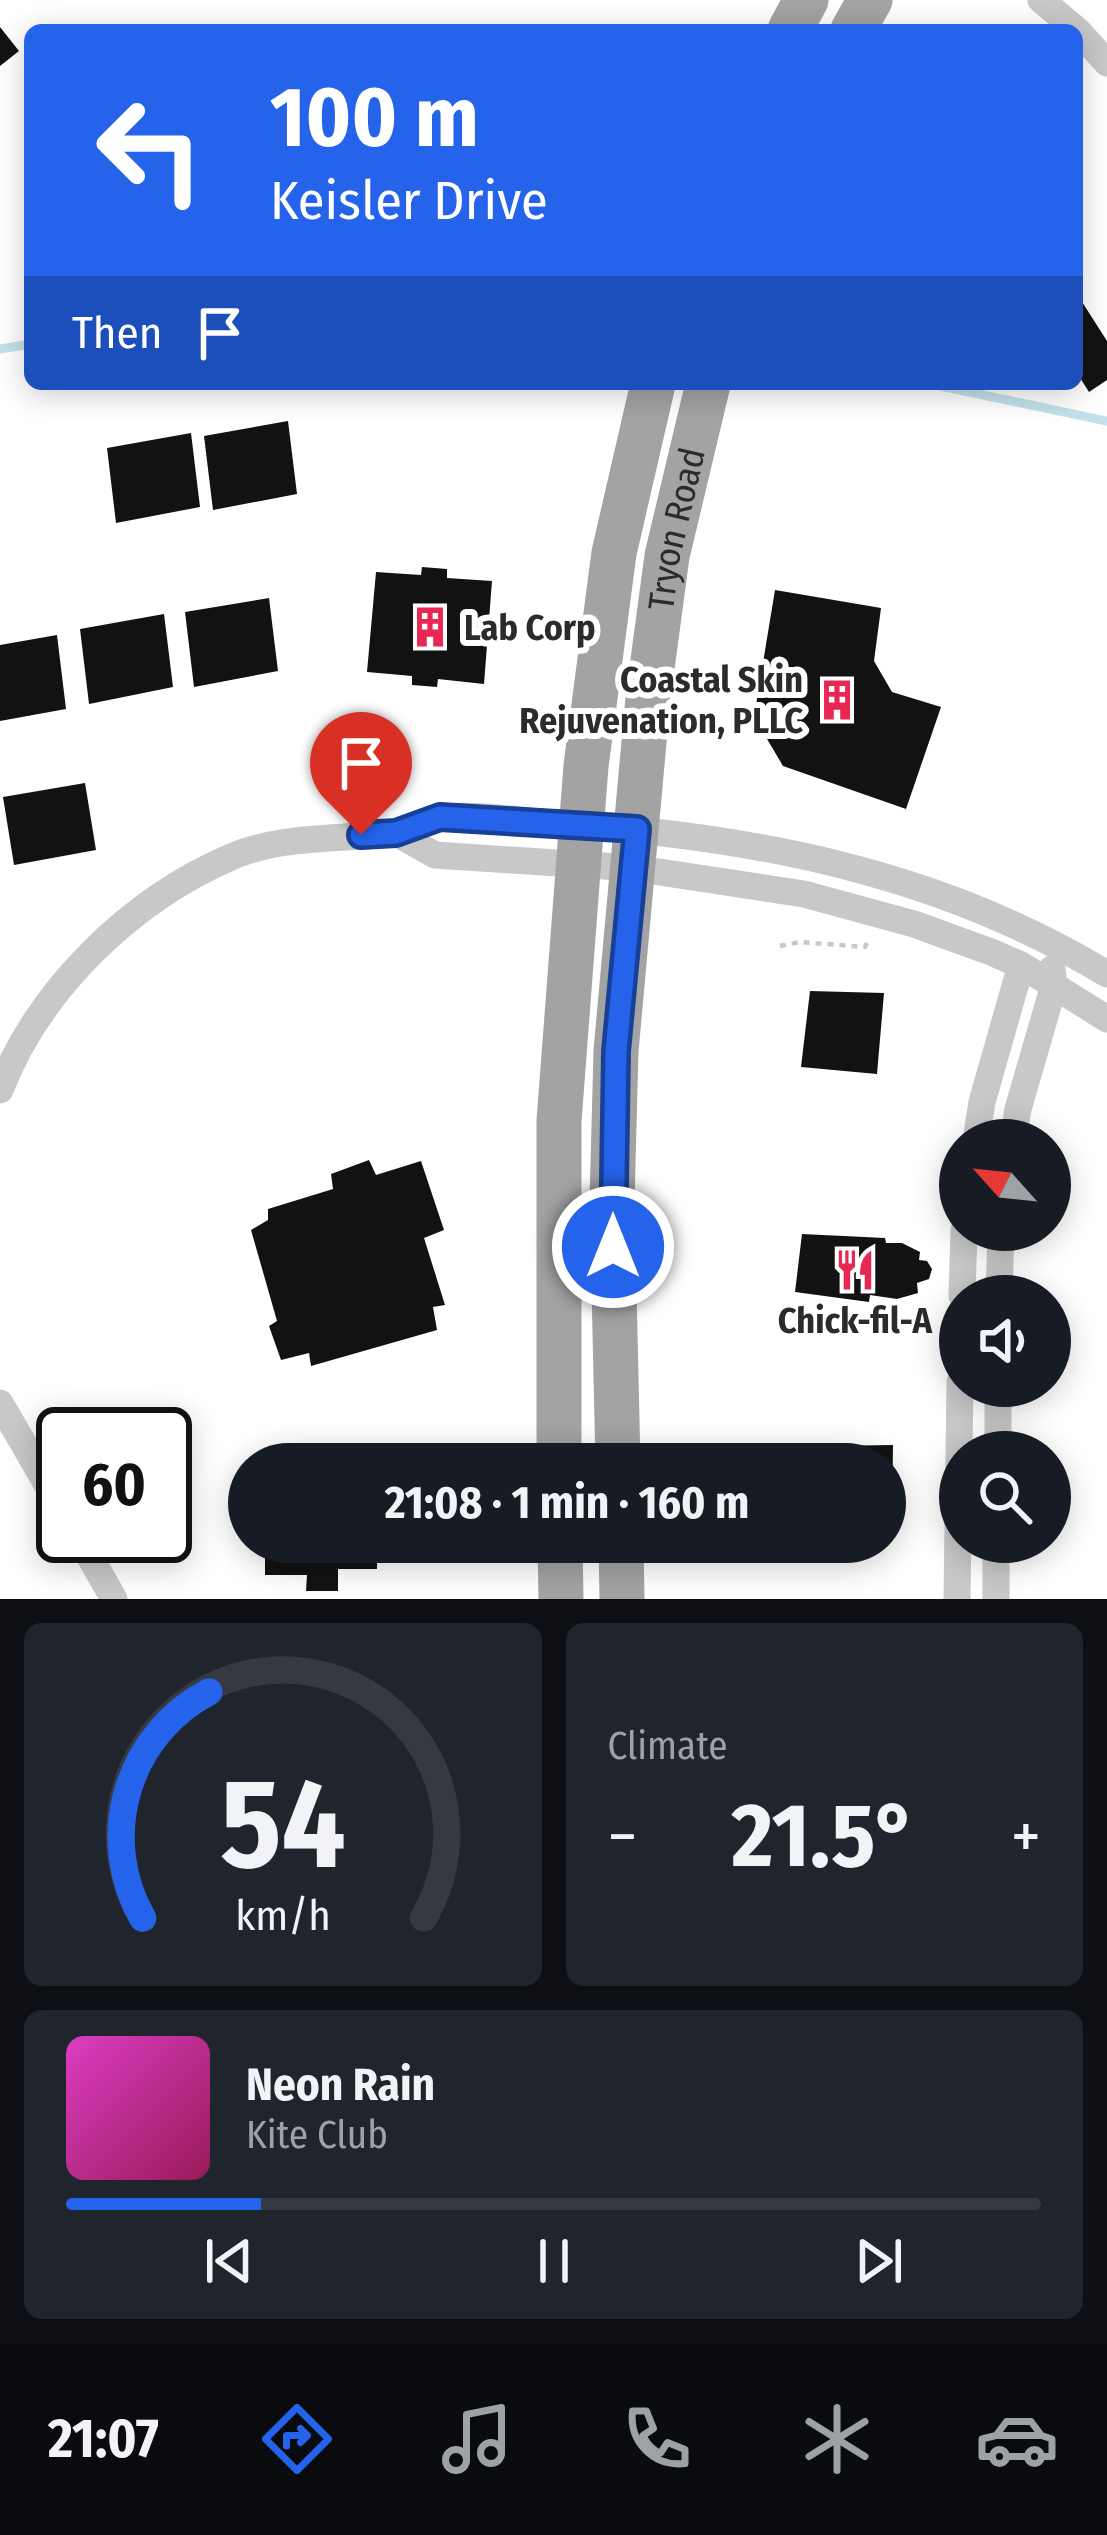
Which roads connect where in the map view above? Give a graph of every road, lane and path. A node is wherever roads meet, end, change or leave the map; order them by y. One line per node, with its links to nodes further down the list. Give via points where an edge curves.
1 (1041, 0): 2 (street)
2 (1070, 24)
3 (1083, 37): 4 (street)
4 (1107, 63)
5 (652, 390): 8 (main road, Tryon Road, via 614,553)
6 (707, 390): 9 (main road, Tryon Road, via 667,556)
7 (396, 833): 8 (street, via 440,817); 8 (street, via 435,855); 17 (street, via 283,844 189,878 132,918 68,980 12,1059)
8 (580, 844): 9 (street); 9 (street); 22 (main road, Tryon Road, via 559,1121)
9 (635, 849): 11 (street, via 752,844 839,862); 13 (street, via 914,924); 23 (main road, Tryon Road, via 614,1125)
10 (872, 930): 12 (path, via 866,946)
11 (1049, 940): 13 (street); 14 (street); 15 (street)
12 (780, 946)
13 (1021, 965): 15 (street); 18 (street)
14 (1107, 974)
15 (1054, 985): 16 (street); 19 (street)
16 (1107, 1018)
17 (0, 1090)
18 (979, 1119)
19 (1016, 1119)
20 (0, 1403): 24 (street)
21 (960, 1407): 30 (street)
22 (559, 1443)
23 (618, 1443)
24 (36, 1465)
25 (93, 1563): 28 (street)
26 (560, 1563): 29 (main road)
27 (996, 1563): 31 (street)
28 (114, 1599)
29 (561, 1599)
30 (957, 1599)
31 (996, 1599)

